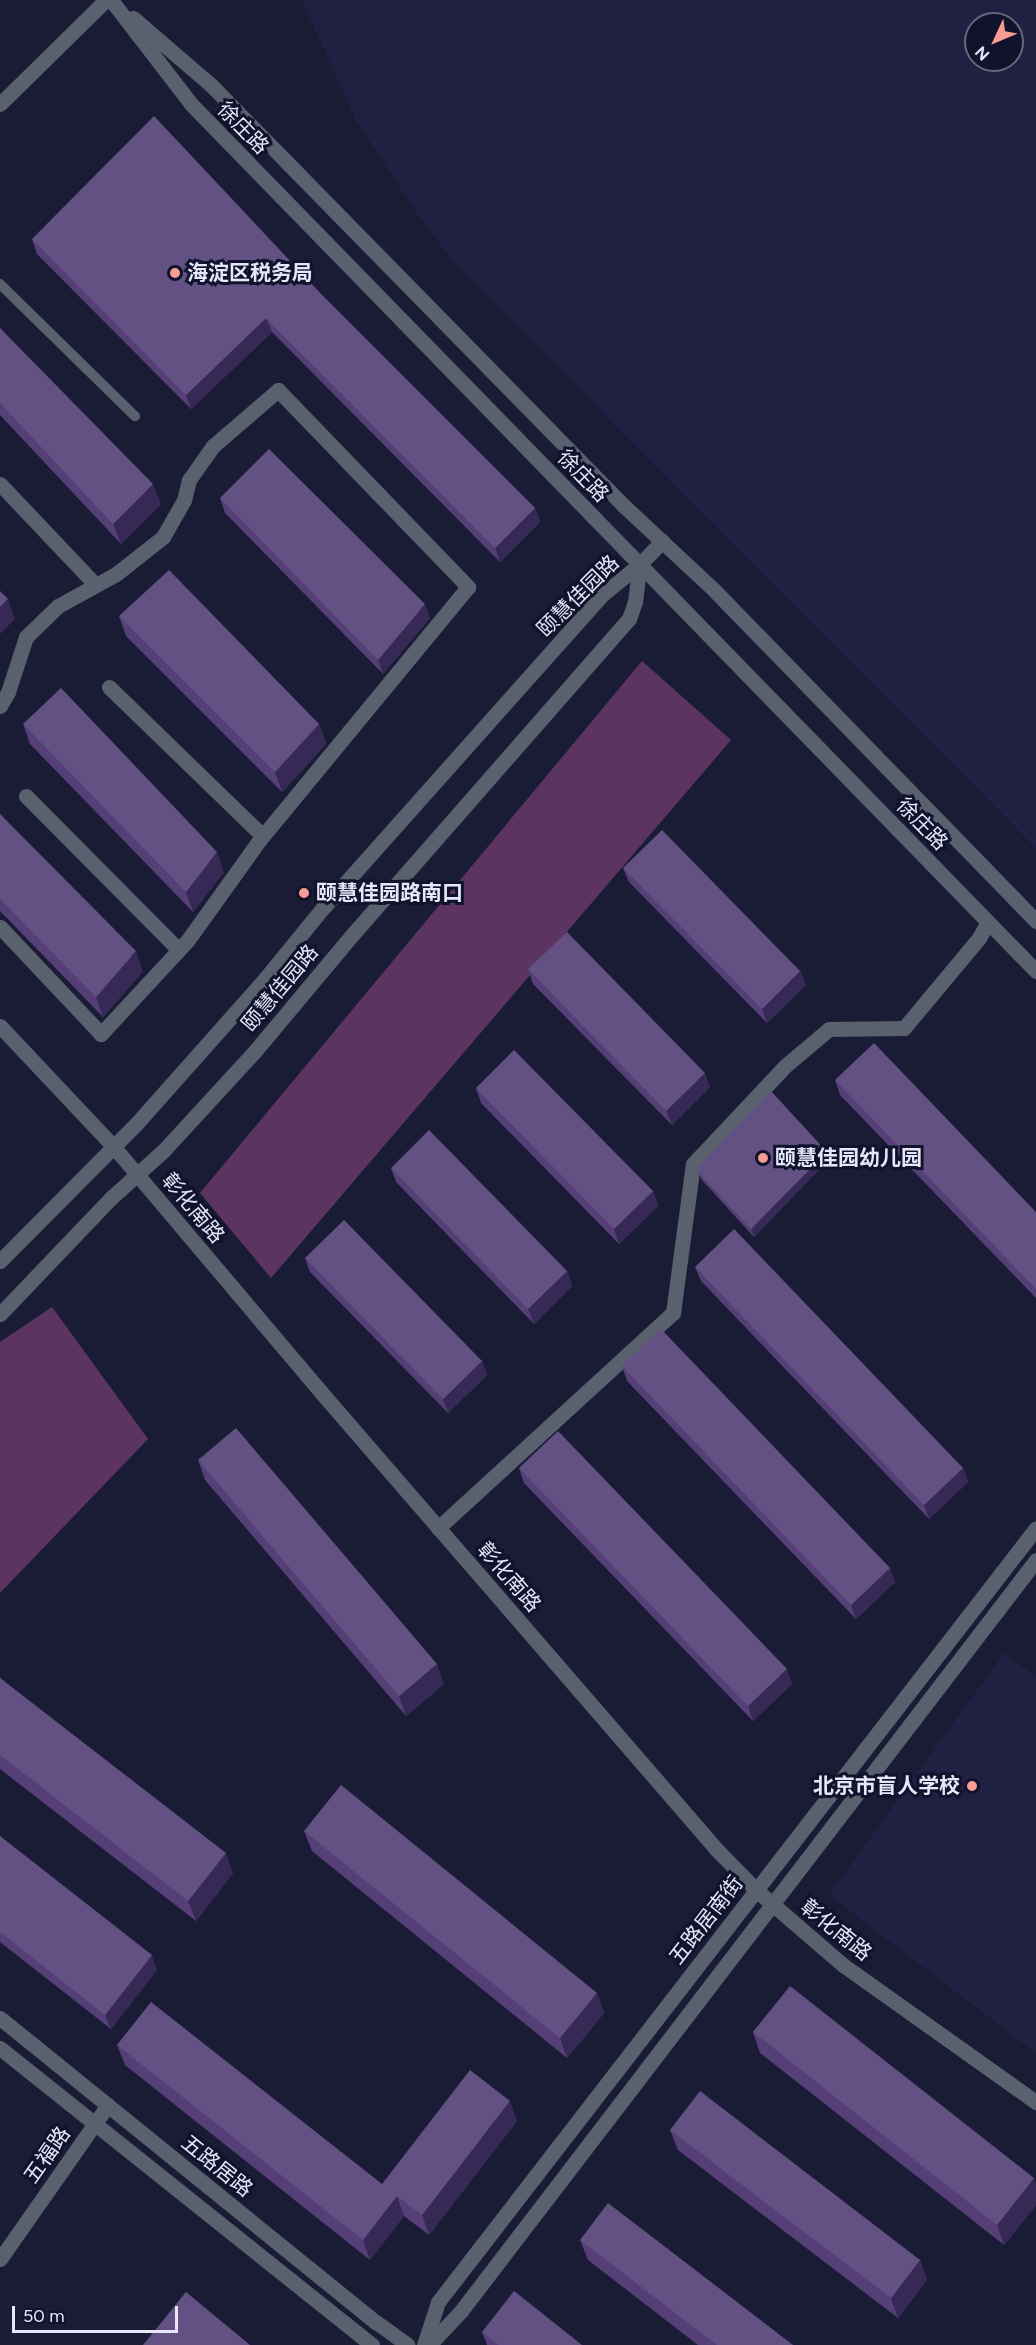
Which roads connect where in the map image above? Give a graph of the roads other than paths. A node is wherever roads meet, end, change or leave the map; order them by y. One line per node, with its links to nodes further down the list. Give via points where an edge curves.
1 (106, 0): 3 (street)
2 (112, 0): 7 (street, 徐庄路, via 211,85); 8 (street, 徐庄路, via 190,104)
3 (0, 104)
4 (0, 284): 5 (lane)
5 (135, 416)
6 (0, 483): 9 (street)
7 (662, 542): 8 (street); 14 (street, 徐庄路, via 714,590)
8 (640, 564): 15 (street, 徐庄路); 20 (street, 颐慧佳园路, via 603,594); 22 (street, 颐慧佳园路, via 629,619 351,935 255,1051 164,1150 112,1197)
9 (96, 585): 11 (street, via 58,606 26,637); 13 (street, via 164,537 184,500 189,480 213,446 278,390 468,587)
10 (109, 687): 13 (street)
11 (0, 706)
12 (26, 796): 17 (street)
13 (263, 836): 17 (street)
14 (1036, 921)
15 (988, 922): 18 (street, 徐庄路); 23 (street, via 904,1028 829,1029 785,1066 693,1164 673,1313)
16 (0, 927): 17 (street, via 101,1034)
17 (179, 950)
18 (1036, 971)
19 (0, 1026): 20 (street, 彰化南路)
20 (113, 1146): 21 (street, 颐慧佳园路); 23 (street, 彰化南路)
21 (0, 1261)
22 (0, 1314)
23 (438, 1528): 26 (street, 彰化南路)
24 (1036, 1528): 26 (street, 五路居南街)
25 (1036, 1560): 36 (street, 五路居南街, via 461,2311)
26 (756, 1890): 29 (street, 彰化南路, via 843,1965); 35 (street, 五路居南街, via 438,2302)
27 (0, 2018): 30 (street, 五路居路)
28 (0, 2048): 31 (street, 五路居路)
29 (1036, 2102)
30 (108, 2105): 31 (street, 五福路); 34 (street, 五路居路)
31 (95, 2123): 32 (street, 五福路); 33 (street, 五路居路)
32 (0, 2259)
33 (372, 2345)
34 (408, 2345)
35 (424, 2345)
36 (429, 2345)

